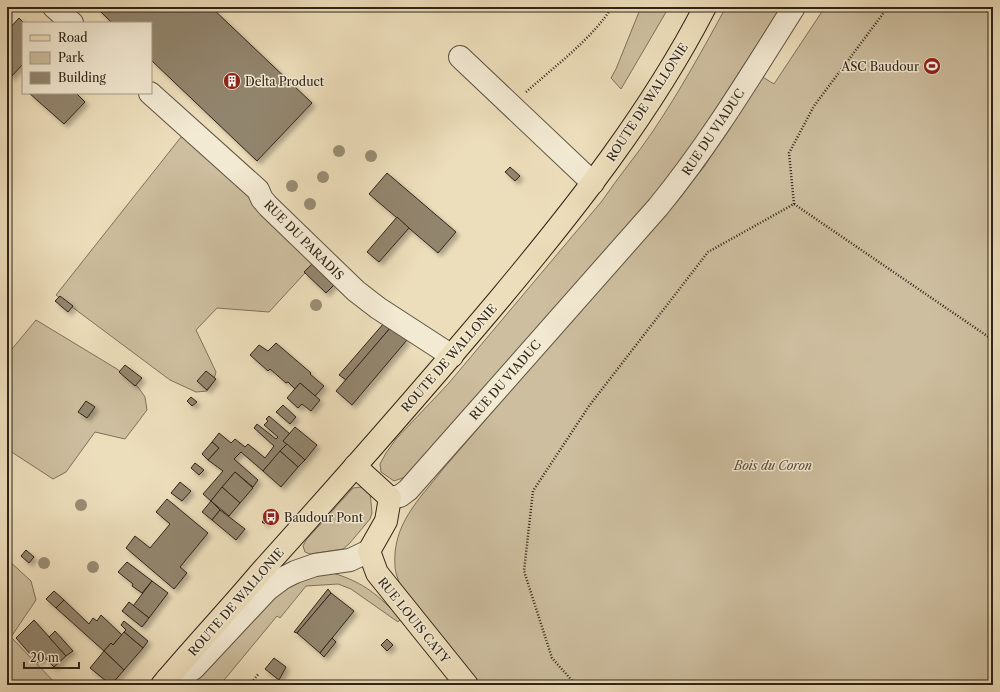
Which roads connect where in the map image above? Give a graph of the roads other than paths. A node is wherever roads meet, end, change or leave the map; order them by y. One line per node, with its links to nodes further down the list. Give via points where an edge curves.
1 (54, 7): 4 (street)
2 (705, 7): 7 (main road, ROUTE DE WALLONIE, via 653,96)
3 (794, 7): 10 (street, RUE DU VIADUC, via 754,72 683,176 658,207 408,490 400,496)
4 (71, 22)
5 (460, 57): 7 (street)
6 (151, 94): 8 (street, RUE DU PARADIS, via 258,190 262,200 356,292)
7 (592, 183): 8 (main road, ROUTE DE WALLONIE, via 527,267)
8 (452, 356): 9 (main road, ROUTE DE WALLONIE)
9 (355, 466): 10 (main road); 12 (main road, ROUTE DE WALLONIE)
10 (390, 498): 11 (main road, via 386,521)
11 (369, 551): 12 (street, via 350,560 315,566 282,578 267,590 194,668); 13 (main road, RUE LOUIS CATY, via 377,573)
12 (165, 682)
13 (467, 685)

